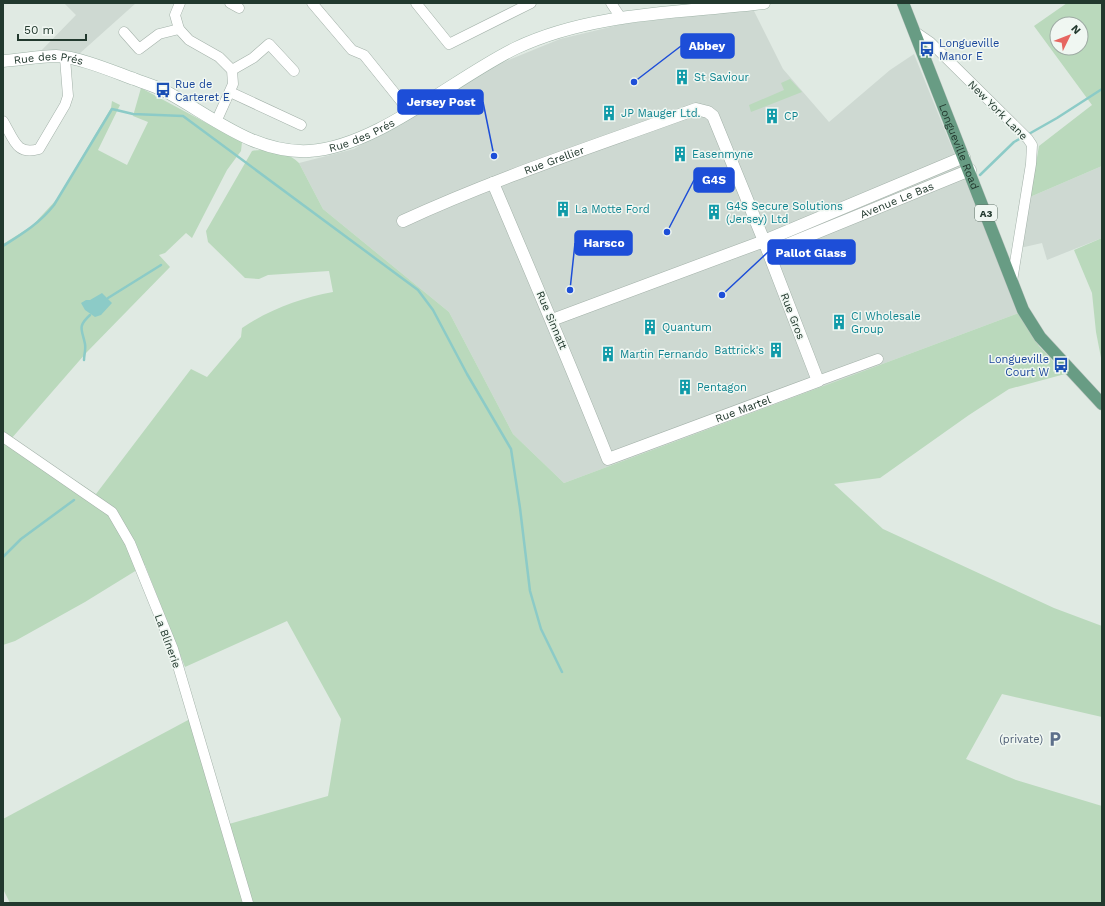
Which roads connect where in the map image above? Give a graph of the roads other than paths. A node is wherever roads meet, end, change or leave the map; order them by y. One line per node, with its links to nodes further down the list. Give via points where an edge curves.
1 (180, 3): 10 (street, via 175,15)
2 (312, 3): 18 (street, via 352,50 364,55)
3 (416, 3): 8 (street, via 449,44)
4 (530, 3): 8 (street)
5 (611, 3): 9 (street)
6 (764, 3): 9 (street, Rue des Prés)
7 (903, 3): 11 (main road, Longueville Road / A3)
8 (515, 6)
9 (621, 18): 18 (street, Rue des Prés, via 564,31 517,48)
10 (179, 29): 12 (street, via 159,34 139,49); 15 (street, via 189,40 220,57)
11 (914, 31): 23 (main road, Longueville Road / A3); 28 (street, New York Lane, via 930,42 1032,145)
12 (124, 32)
13 (65, 58): 14 (street, Rue des Prés, via 54,56); 20 (street, via 68,96 39,149 28,152 20,149); 21 (street, Rue des Prés, via 112,71 163,90)
14 (3, 61)
15 (232, 70): 16 (street, via 253,58 269,44); 17 (street, via 233,84)
16 (294, 72)
17 (230, 92): 21 (street); 22 (street)
18 (409, 111): 21 (street, Rue des Prés, via 339,147 306,151 279,148 251,140)
19 (708, 112): 25 (street, Rue Grellier, via 696,109); 27 (street, Rue Gros, via 716,122)
20 (3, 122)
21 (216, 122)
22 (301, 124)
23 (964, 157): 24 (main road, Longueville Road / A3); 27 (street, Avenue Le Bas)
24 (970, 170): 27 (street, Avenue Le Bas); 28 (main road, Longueville Road / A3)
25 (493, 183): 26 (street, Rue Grellier); 29 (street, Rue Sinnatt)
26 (403, 221)
27 (766, 247): 29 (street, Avenue Le Bas); 31 (street, Rue Gros)
28 (1012, 281): 32 (main road, Longueville Road / A3, via 1023,310 1040,337)
29 (552, 320): 34 (street, Rue Sinnatt)
30 (878, 359): 31 (street, Rue Martel)
31 (818, 381): 34 (street, Rue Martel)
32 (1102, 404)
33 (3, 437): 35 (street, La Blinerie, via 112,512 130,543 173,649)
34 (608, 458)
35 (248, 903)

